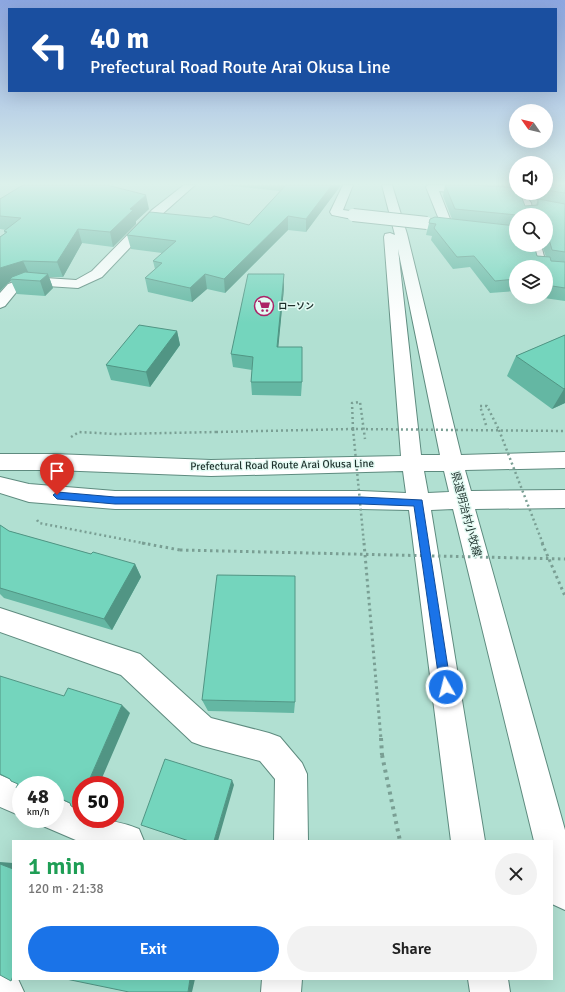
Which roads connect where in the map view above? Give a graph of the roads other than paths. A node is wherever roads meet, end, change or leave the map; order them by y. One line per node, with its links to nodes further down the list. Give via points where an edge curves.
1 (139, 231): 4 (main road, via 98,274 78,284 30,281 13,287)
2 (389, 231): 8 (main road, 県道明治村小牧線)
3 (400, 231): 7 (main road, 県道明治村小牧線)
4 (0, 303)
5 (565, 460): 7 (main road, Prefectural Road Route Arai Okusa Line)
6 (0, 462): 8 (main road, Prefectural Road Route Arai Okusa Line, via 211,468)
7 (452, 462): 8 (main road, Prefectural Road Route Arai Okusa Line); 11 (main road, 県道明治村小牧線)
8 (412, 464): 12 (main road, 県道明治村小牧線)
9 (0, 485): 12 (main road, via 29,493 115,500)
10 (565, 499): 11 (main road)
11 (462, 500): 12 (main road); 20 (main road, 県道明治村小牧線)
12 (419, 502): 19 (main road, 県道明治村小牧線)
13 (0, 620): 18 (main road, via 130,664 203,731 269,748 291,774)
14 (0, 791): 15 (main road)
15 (12, 796)
16 (64, 818): 17 (main road, via 108,837)
17 (122, 840)
18 (291, 840)
19 (468, 840)
20 (551, 840)
21 (553, 846): 22 (main road, 県道明治村小牧線)
22 (565, 892)
23 (282, 980): 27 (main road)
24 (488, 980): 28 (main road)
25 (0, 991): 26 (main road)
26 (4, 992)
27 (281, 992)
28 (490, 992)

